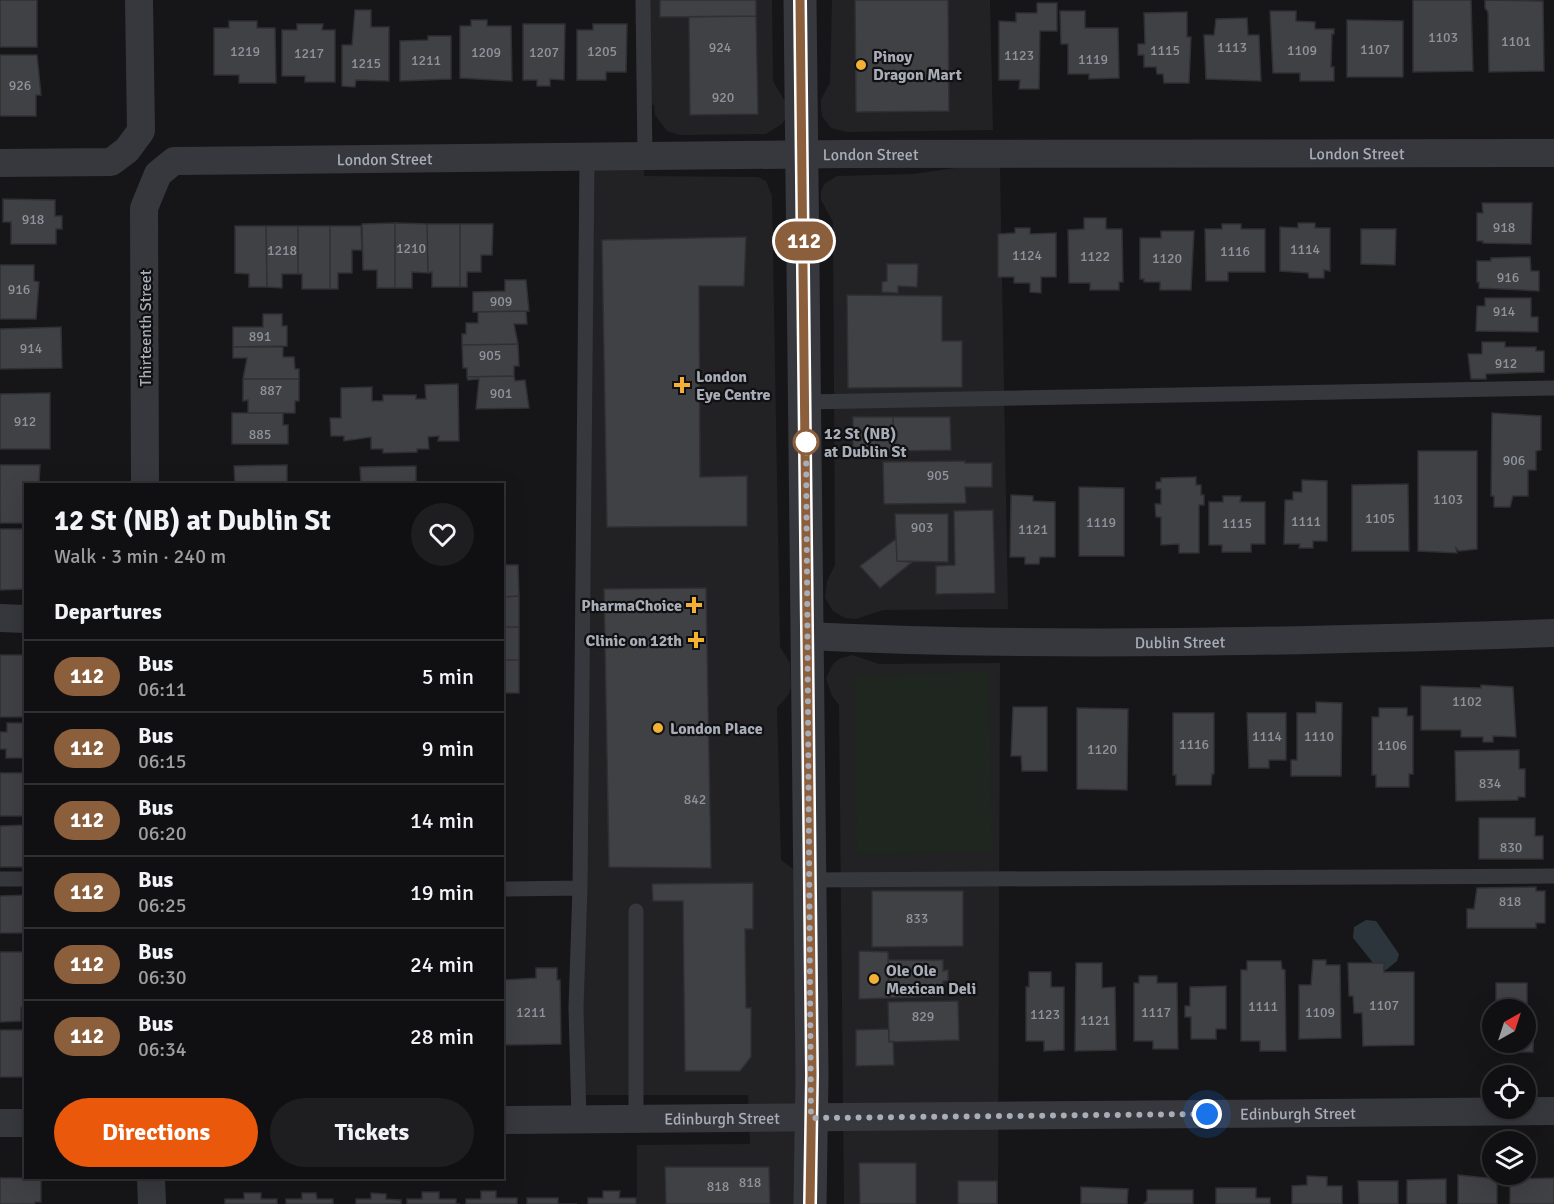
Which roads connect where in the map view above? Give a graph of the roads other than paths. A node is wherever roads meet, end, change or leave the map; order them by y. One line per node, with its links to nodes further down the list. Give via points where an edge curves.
1 (139, 0): 8 (street, via 141,131 127,150 111,162)
2 (643, 0): 6 (lane)
3 (800, 0): 5 (street)
4 (1554, 153): 5 (street, London Street)
5 (803, 155): 6 (street, London Street); 11 (street)
6 (645, 158): 7 (street, London Street)
7 (587, 159): 9 (street, London Street, via 174,161); 21 (lane)
8 (0, 163)
9 (158, 174): 12 (street, Thirteenth Street, via 144,208)
10 (1554, 388): 11 (lane)
11 (806, 402): 16 (street)
12 (145, 483)
13 (0, 618): 14 (street)
14 (24, 619)
15 (1554, 633): 16 (street, Dublin Street, via 1414,639 1061,642)
16 (806, 636): 20 (street)
17 (1554, 876): 20 (lane)
18 (0, 879): 19 (lane)
19 (24, 879)
20 (808, 880): 26 (street)
21 (580, 888): 22 (lane); 27 (lane, via 576,1008)
22 (504, 889)
23 (636, 911): 25 (lane)
24 (1554, 1111): 26 (street, Edinburgh Street)
25 (636, 1118): 26 (street, Edinburgh Street); 27 (street, Edinburgh Street)
26 (811, 1118): 33 (street)
27 (579, 1119): 28 (street, Edinburgh Street)
28 (504, 1120)
29 (0, 1123): 30 (street)
30 (24, 1123)
31 (151, 1179): 32 (street)
32 (152, 1204)
33 (810, 1204)

